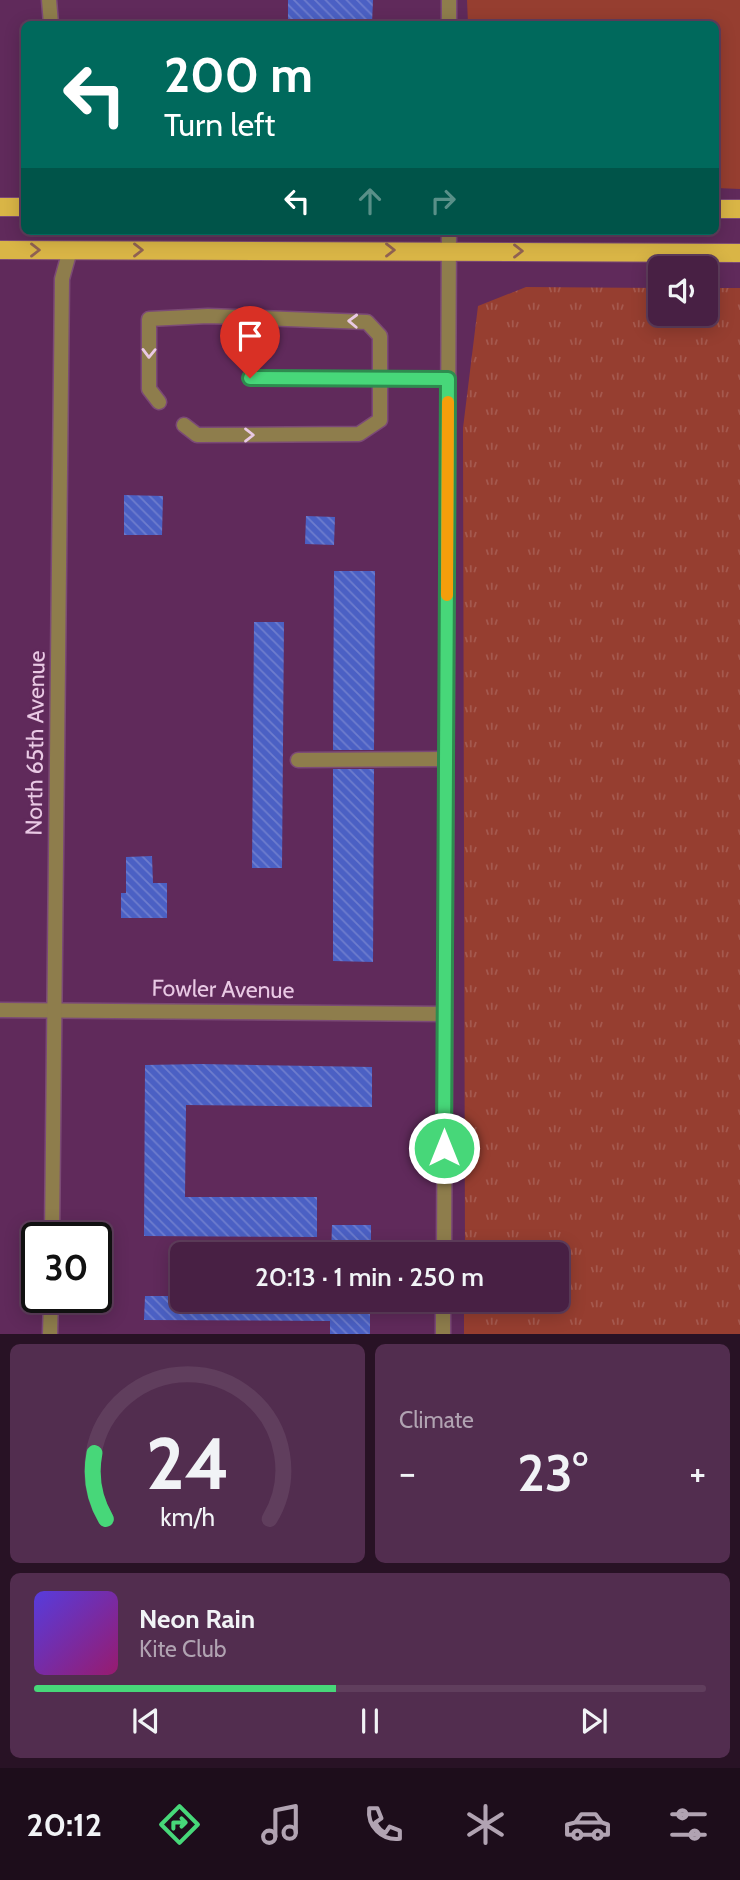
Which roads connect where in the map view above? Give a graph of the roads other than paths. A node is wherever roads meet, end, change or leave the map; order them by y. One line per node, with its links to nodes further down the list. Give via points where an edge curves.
1 (49, 0): 3 (street)
2 (449, 0): 4 (street)
3 (51, 21)
4 (449, 21)
5 (0, 207): 6 (main road)
6 (21, 207)
7 (719, 209): 8 (main road)
8 (740, 209)
9 (449, 235): 12 (street)
10 (0, 250): 11 (main road, one-way to 11)
11 (70, 250): 12 (main road, one-way to 12); 22 (street, North 65th Avenue, via 62,279)
12 (449, 251): 13 (main road, one-way to 13); 16 (street)
13 (740, 253)
14 (250, 378): 15 (street)
15 (382, 379): 16 (street); 17 (street, one-way to 17, via 380,336 367,322 208,316 149,319 149,389); 18 (street, one-way to 15, via 197,435 359,434 380,420)
16 (448, 379): 19 (street)
17 (159, 402)
18 (184, 425)
19 (446, 759): 20 (street); 23 (street)
20 (299, 760)
21 (0, 1010): 22 (street, Fowler Avenue)
22 (55, 1010): 23 (street, Fowler Avenue); 24 (street, North 65th Avenue)
23 (445, 1014): 25 (street)
24 (52, 1222)
25 (444, 1242)
26 (443, 1312): 29 (street)
27 (51, 1313): 28 (street)
28 (50, 1334)
29 (443, 1334)

